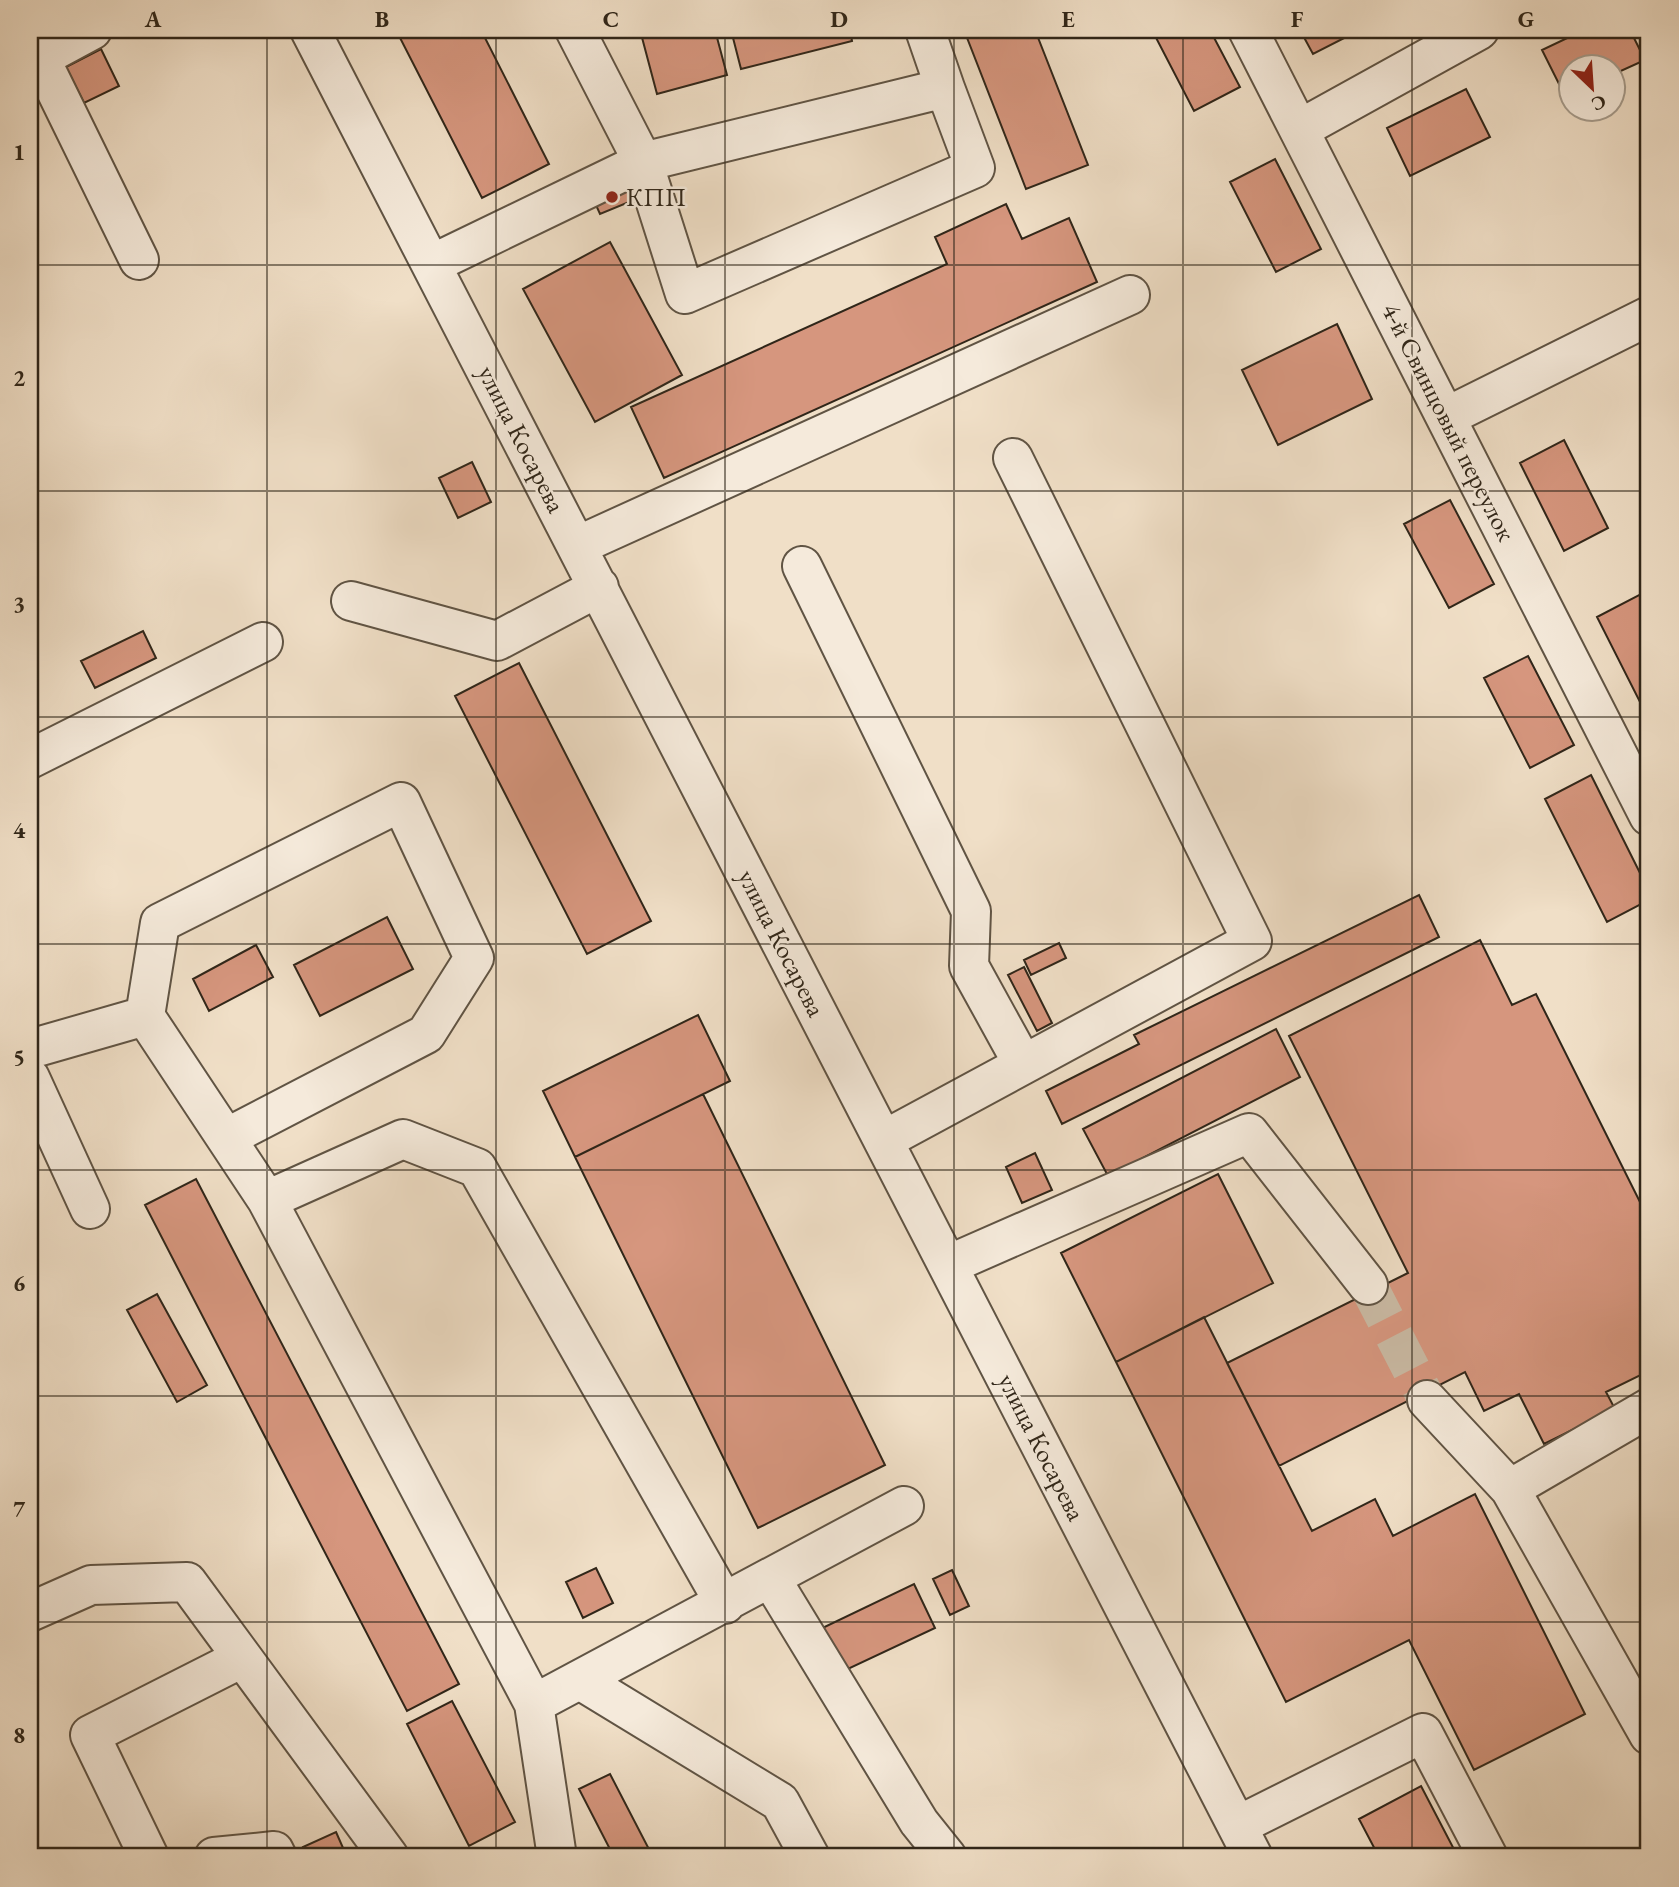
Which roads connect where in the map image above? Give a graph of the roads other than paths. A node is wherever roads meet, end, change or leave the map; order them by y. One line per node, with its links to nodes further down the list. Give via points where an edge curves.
1 (92, 30): 10 (street, via 40,58)
2 (310, 30): 11 (street, улица Косарева)
3 (575, 30): 9 (street)
4 (925, 30): 7 (street)
5 (1248, 30): 8 (street, 4-й Свинцовый переулок)
6 (1479, 30): 8 (street)
7 (945, 88): 9 (street); 9 (street, via 975,168 685,293)
8 (1300, 129): 14 (street, 4-й Свинцовый переулок)
9 (643, 162): 11 (street)
10 (139, 260)
11 (432, 264): 16 (street, улица Косарева)
12 (1130, 295): 16 (street)
13 (1649, 316): 14 (street)
14 (1446, 417): 22 (street, 4-й Свинцовый переулок)
15 (1013, 458): 25 (street, via 1252,940)
16 (577, 546): 18 (street, улица Косарева)
17 (802, 566): 25 (street, via 971,911 969,966)
18 (599, 587): 19 (street, via 497,641); 28 (street, улица Косарева)
19 (351, 601)
20 (263, 642): 21 (street)
21 (30, 759)
22 (1649, 816)
23 (145, 1016): 24 (street); 27 (street); 27 (street, via 160,923 401,802 474,958 426,1034)
24 (30, 1049)
25 (1023, 1064): 28 (street)
26 (30, 1078): 30 (street)
27 (226, 1138): 29 (street)
28 (884, 1140): 31 (street, улица Косарева)
29 (267, 1200): 38 (street, via 403,1139 477,1168); 42 (street)
30 (90, 1209)
31 (948, 1265): 32 (street, via 1249,1133); 44 (street, улица Косарева)
32 (1368, 1285)
33 (1427, 1400): 35 (street)
34 (1649, 1408): 35 (street)
35 (1510, 1489): 43 (street)
36 (904, 1506): 37 (street)
37 (771, 1579): 38 (street); 51 (street, via 919,1822)
38 (725, 1604): 41 (street)
39 (30, 1612): 40 (street, via 91,1585 187,1582)
40 (242, 1658): 45 (street, via 90,1735); 48 (street)
41 (580, 1679): 42 (street); 50 (street, via 780,1802)
42 (534, 1704): 49 (street)
43 (1649, 1735)
44 (1245, 1842): 52 (street, via 1423,1733)
45 (149, 1857)
46 (214, 1857): 47 (street, via 274,1851)
47 (277, 1857)
48 (389, 1857)
49 (557, 1857)
50 (810, 1857)
51 (947, 1857)
52 (1488, 1857)

